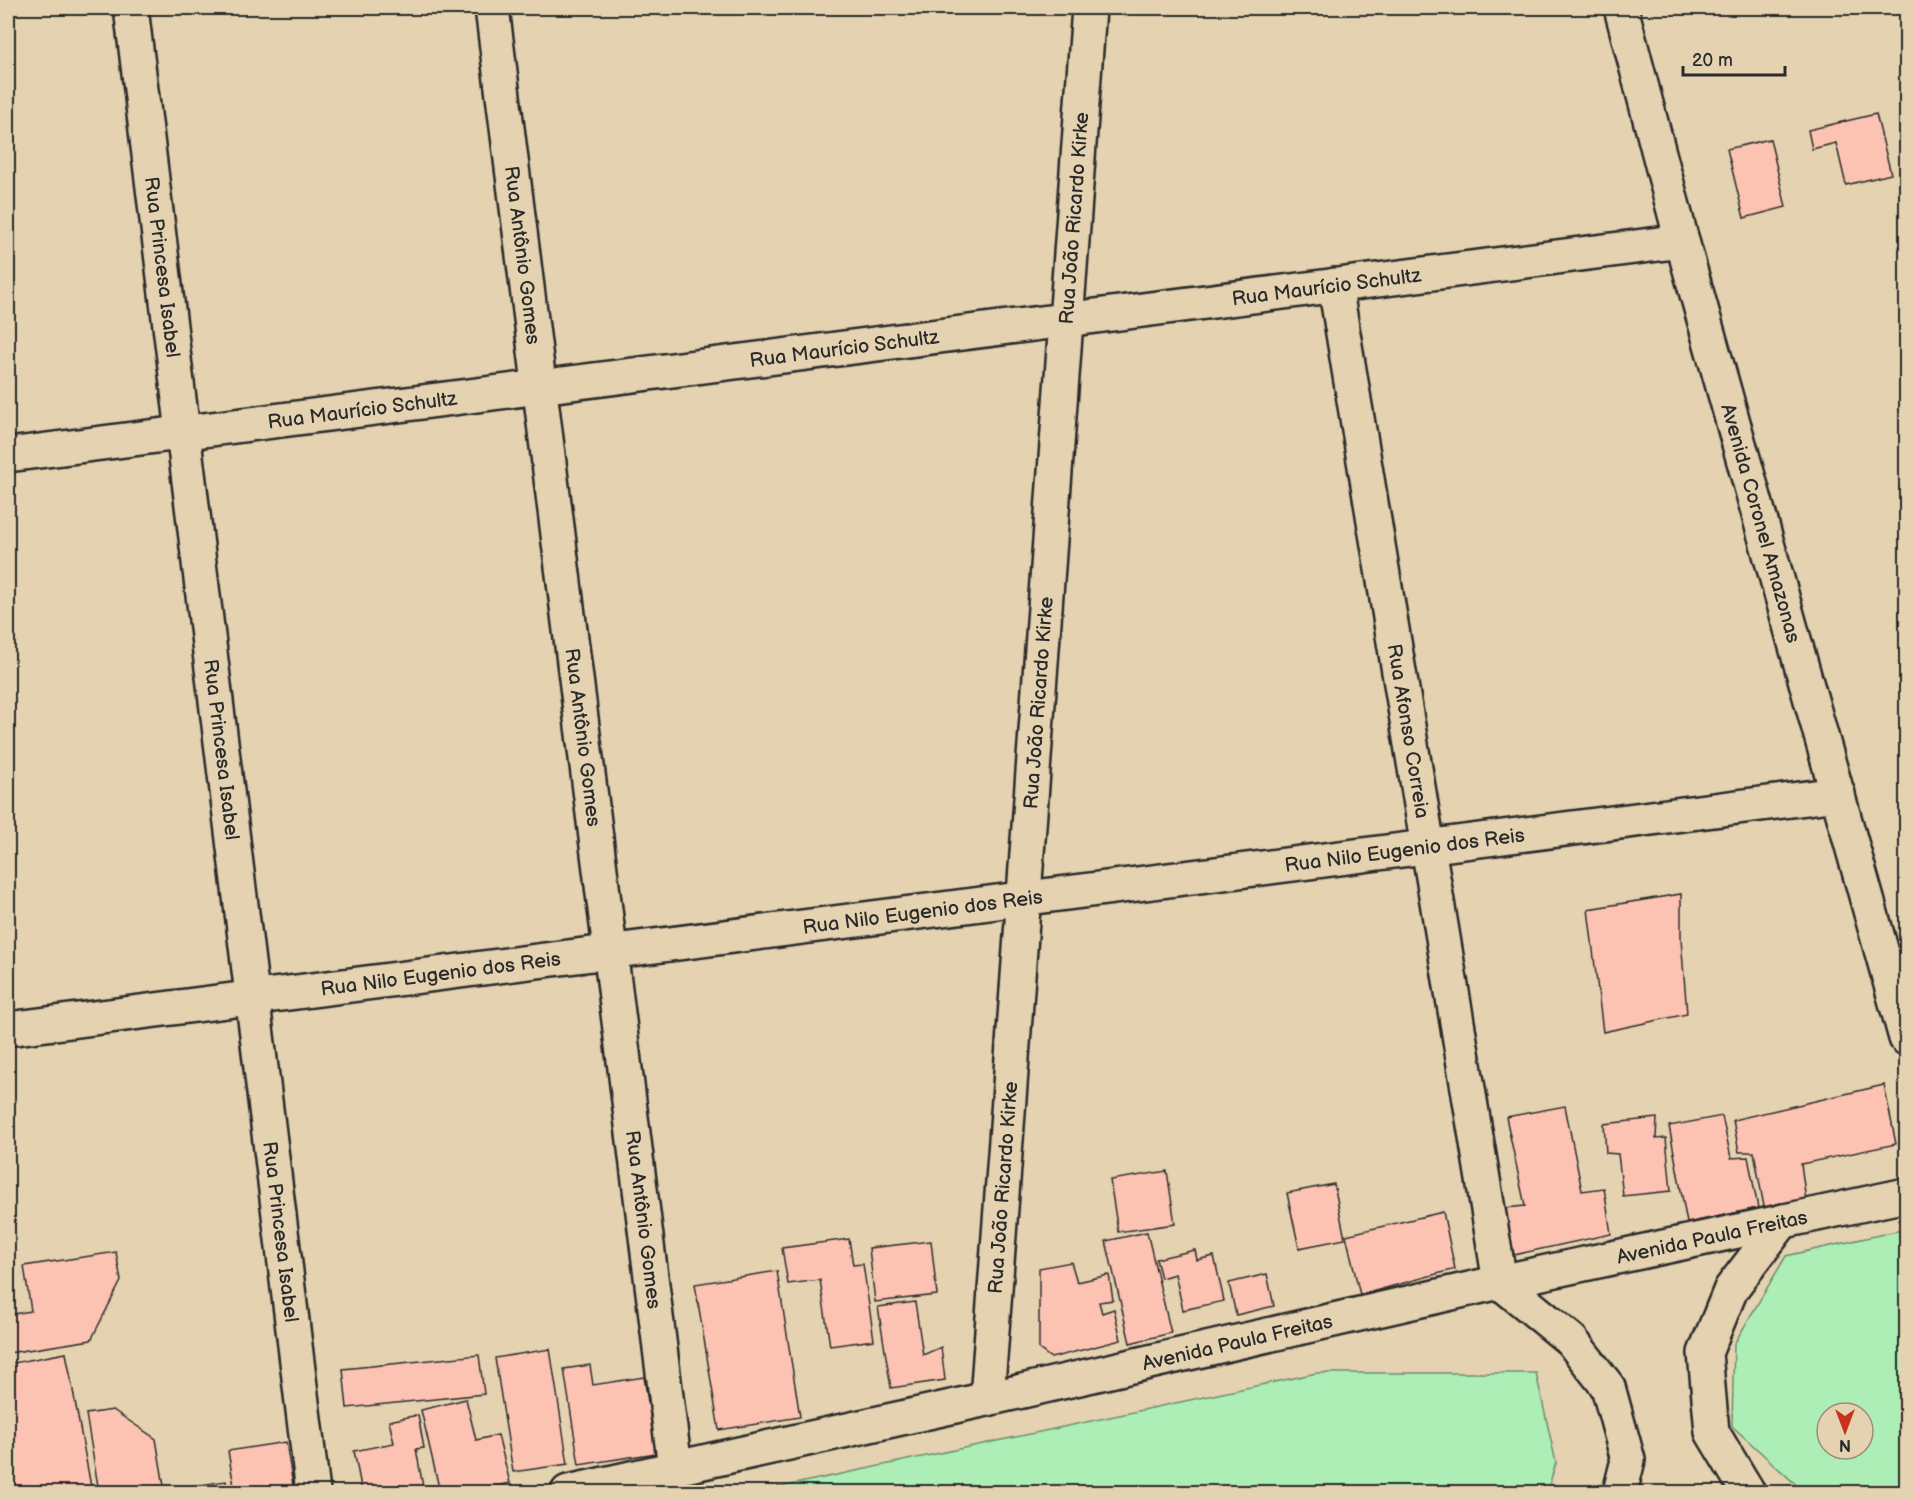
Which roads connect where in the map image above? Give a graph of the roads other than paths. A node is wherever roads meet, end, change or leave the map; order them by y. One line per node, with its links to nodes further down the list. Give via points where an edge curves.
1 (131, 8): 9 (street, Rua Princesa Isabel)
2 (492, 8): 8 (street, Rua Antônio Gomes)
3 (1089, 8): 7 (street, Rua João Ricardo Kirke)
4 (1621, 8): 5 (street, Avenida Coronel Amazonas)
5 (1682, 241): 6 (street, Rua Maurício Schultz); 11 (street, Avenida Coronel Amazonas)
6 (1335, 285): 7 (street, Rua Maurício Schultz); 12 (street, Rua Afonso Correia)
7 (1066, 319): 8 (street, Rua Maurício Schultz); 13 (street, Rua João Ricardo Kirke)
8 (539, 387): 9 (street, Rua Maurício Schultz); 14 (street, Rua Antônio Gomes)
9 (184, 432): 10 (street, Rua Maurício Schultz); 15 (street, Rua Princesa Isabel)
10 (8, 455)
11 (1838, 794): 12 (street, Rua Nilo Eugenio dos Reis); 17 (street, Avenida Coronel Amazonas)
12 (1427, 847): 13 (street, Rua Nilo Eugenio dos Reis); 20 (street, Rua Afonso Correia)
13 (1024, 898): 14 (street, Rua Nilo Eugenio dos Reis); 21 (street, Rua João Ricardo Kirke)
14 (610, 952): 15 (street, Rua Nilo Eugenio dos Reis); 22 (street, Rua Antônio Gomes)
15 (253, 998): 16 (street, Rua Nilo Eugenio dos Reis); 23 (street, Rua Princesa Isabel)
16 (8, 1029)
17 (1906, 1038)
18 (1906, 1195): 19 (street, Avenida Paula Freitas)
19 (1783, 1221): 20 (street, Avenida Paula Freitas); 26 (street, via 1731,1290 1705,1353 1712,1432)
20 (1500, 1282): 21 (street, Avenida Paula Freitas); 25 (street, via 1571,1340 1608,1387 1628,1460)
21 (987, 1399): 22 (street, Avenida Paula Freitas)
22 (675, 1468): 24 (street, Avenida Paula Freitas)
23 (313, 1492)
24 (568, 1492)
25 (1620, 1492)
26 (1748, 1492)

